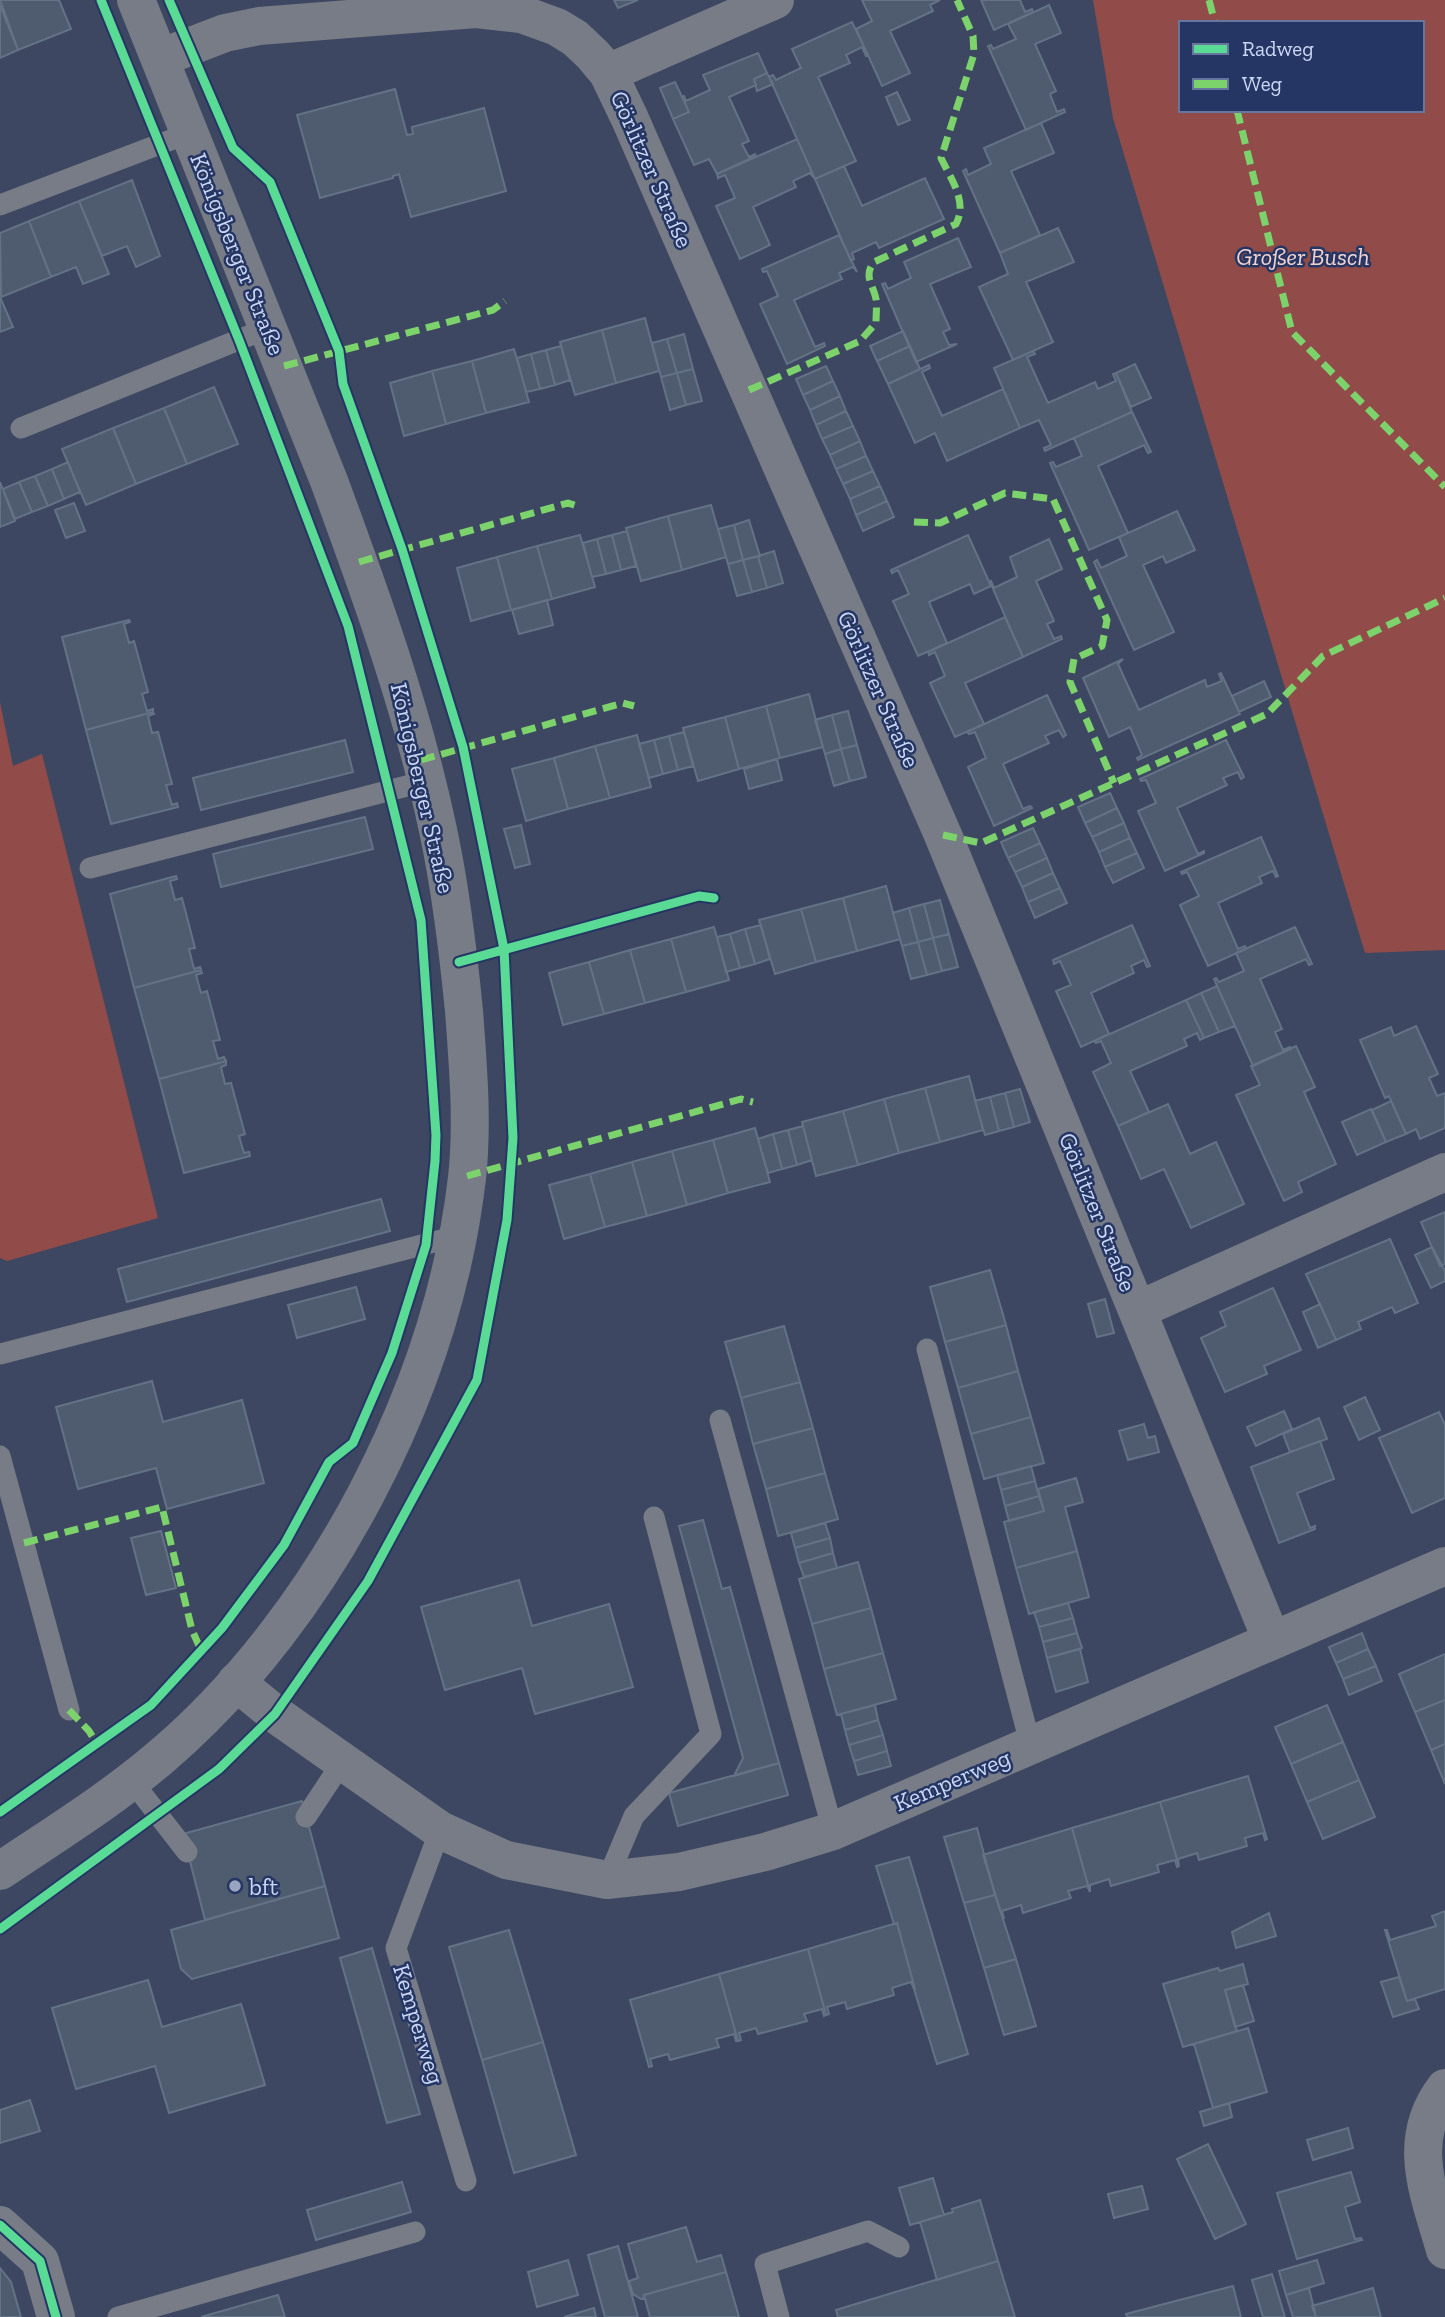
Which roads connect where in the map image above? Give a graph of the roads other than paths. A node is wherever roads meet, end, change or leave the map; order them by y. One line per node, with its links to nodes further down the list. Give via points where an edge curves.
1 (136, 0): 3 (street, Königsberger Straße)
2 (764, 2): 4 (street, Görlitzer Straße)
3 (160, 58): 4 (street, Görlitzer Straße, via 225,33 260,26 476,9 521,14 557,27 575,38); 5 (street, Königsberger Straße)
4 (608, 73): 13 (street, Görlitzer Straße, via 943,835)
5 (190, 133): 6 (lane); 7 (street, Königsberger Straße)
6 (0, 205)
7 (268, 328): 8 (lane); 9 (street, Königsberger Straße, via 359,562)
8 (20, 428)
9 (426, 781): 10 (lane); 12 (street, Königsberger Straße, via 449,892 466,1038 467,1176)
10 (90, 868)
11 (1445, 1172): 13 (street, Görlitzer Straße)
12 (457, 1236): 15 (lane); 21 (street, Königsberger Straße, via 435,1333 379,1469 322,1572)
13 (1138, 1310): 20 (street, Görlitzer Straße)
14 (927, 1349): 23 (lane)
15 (0, 1354)
16 (720, 1420): 28 (lane)
17 (0, 1456): 22 (lane)
18 (654, 1517): 31 (lane, via 711,1734 634,1816)
19 (1445, 1566): 20 (street, Kemperweg)
20 (1272, 1641): 23 (street, Kemperweg)
21 (236, 1682): 24 (street, Kemperweg); 25 (street, Königsberger Straße, via 197,1725)
22 (69, 1710)
23 (1031, 1747): 28 (street, Kemperweg)
24 (343, 1761): 26 (lane); 27 (street, Kemperweg)
25 (132, 1781): 29 (lane); 30 (street, Königsberger Straße)
26 (306, 1817)
27 (440, 1830): 31 (street, Kemperweg, via 506,1860); 33 (lane, Kemperweg, via 396,1948)
28 (833, 1831): 31 (street, Kemperweg, via 679,1872)
29 (187, 1852)
30 (0, 1871)
31 (607, 1880)
32 (1445, 2088): 37 (street, via 1426,2121 1421,2152)
33 (466, 2181)
34 (0, 2225): 38 (street, via 40,2261)
35 (415, 2232): 39 (lane)
36 (899, 2247): 40 (lane, via 868,2231 765,2264)
37 (1445, 2249)
38 (56, 2317)
39 (118, 2317)
40 (779, 2317)

